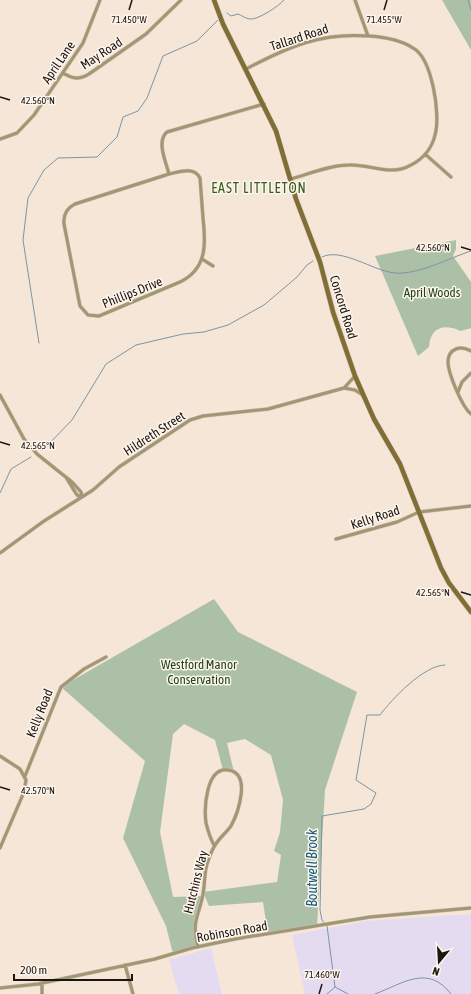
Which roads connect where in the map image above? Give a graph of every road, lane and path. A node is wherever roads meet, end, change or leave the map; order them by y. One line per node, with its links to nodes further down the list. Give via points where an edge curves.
1 (100, 0): 7 (street, April Lane, via 85,38)
2 (181, 0): 7 (street, May Road, via 146,34 89,74 74,78)
3 (214, 0): 6 (main road, Concord Road)
4 (355, 0): 5 (street)
5 (368, 36): 6 (street, Tallard Road, via 336,35 319,39 282,51); 10 (street, Tallard Road, via 412,47 426,62 437,111 437,124 434,140)
6 (246, 69): 8 (main road, Concord Road)
7 (63, 72): 9 (street, April Lane, via 26,126 13,136)
8 (264, 104): 11 (street, via 167,132 162,143); 13 (main road, Concord Road, via 276,131)
9 (0, 139)
10 (425, 154): 12 (street); 13 (street, Tallard Road, via 412,165 397,170 386,171 343,165)
11 (169, 174): 14 (street, Phillips Drive, via 190,171 200,178 205,242); 14 (street, Phillips Drive, via 75,204 67,210 64,224 80,306 88,315 99,316 183,281 194,272)
12 (450, 177)
13 (291, 179): 18 (main road, Concord Road)
14 (202, 259): 15 (street)
15 (213, 266)
16 (471, 351): 20 (street, via 458,348 448,357 449,369)
17 (471, 373): 20 (street, via 462,382)
18 (355, 376): 19 (street); 22 (main road, Concord Road)
19 (344, 388): 22 (street); 24 (street, Hildreth Street, via 268,409 203,416 190,420 119,468)
20 (458, 392): 23 (street, via 463,405)
21 (0, 395): 24 (street, via 24,440 81,492)
22 (363, 395): 26 (main road, Concord Road, via 397,458)
23 (471, 414)
24 (82, 497): 28 (street, Hildreth Street)
25 (471, 506): 26 (street, Kelly Road)
26 (419, 512): 27 (street, Kelly Road, via 396,522); 29 (main road, Concord Road, via 449,583)
27 (336, 539)
28 (0, 553)
29 (471, 612)
30 (106, 657): 32 (street, Kelly Road, via 78,672 61,687)
31 (0, 756): 32 (street, via 20,769)
32 (25, 776): 34 (street, Kelly Road, via 24,792)
33 (214, 845): 33 (street, Hutchins Way, via 206,822 207,794 215,775 228,770 240,779 241,798 230,827); 36 (street, Hutchins Way, via 206,867 202,896 195,918)
34 (0, 848)
35 (471, 908): 36 (street, Robinson Road, via 361,918 273,934 235,938)
36 (198, 947): 37 (street, Robinson Road)
37 (125, 965): 38 (street, Robinson Road); 41 (street)
38 (42, 983): 39 (street, Robinson Road); 40 (street)
39 (0, 988)
40 (42, 994)
41 (133, 994)

